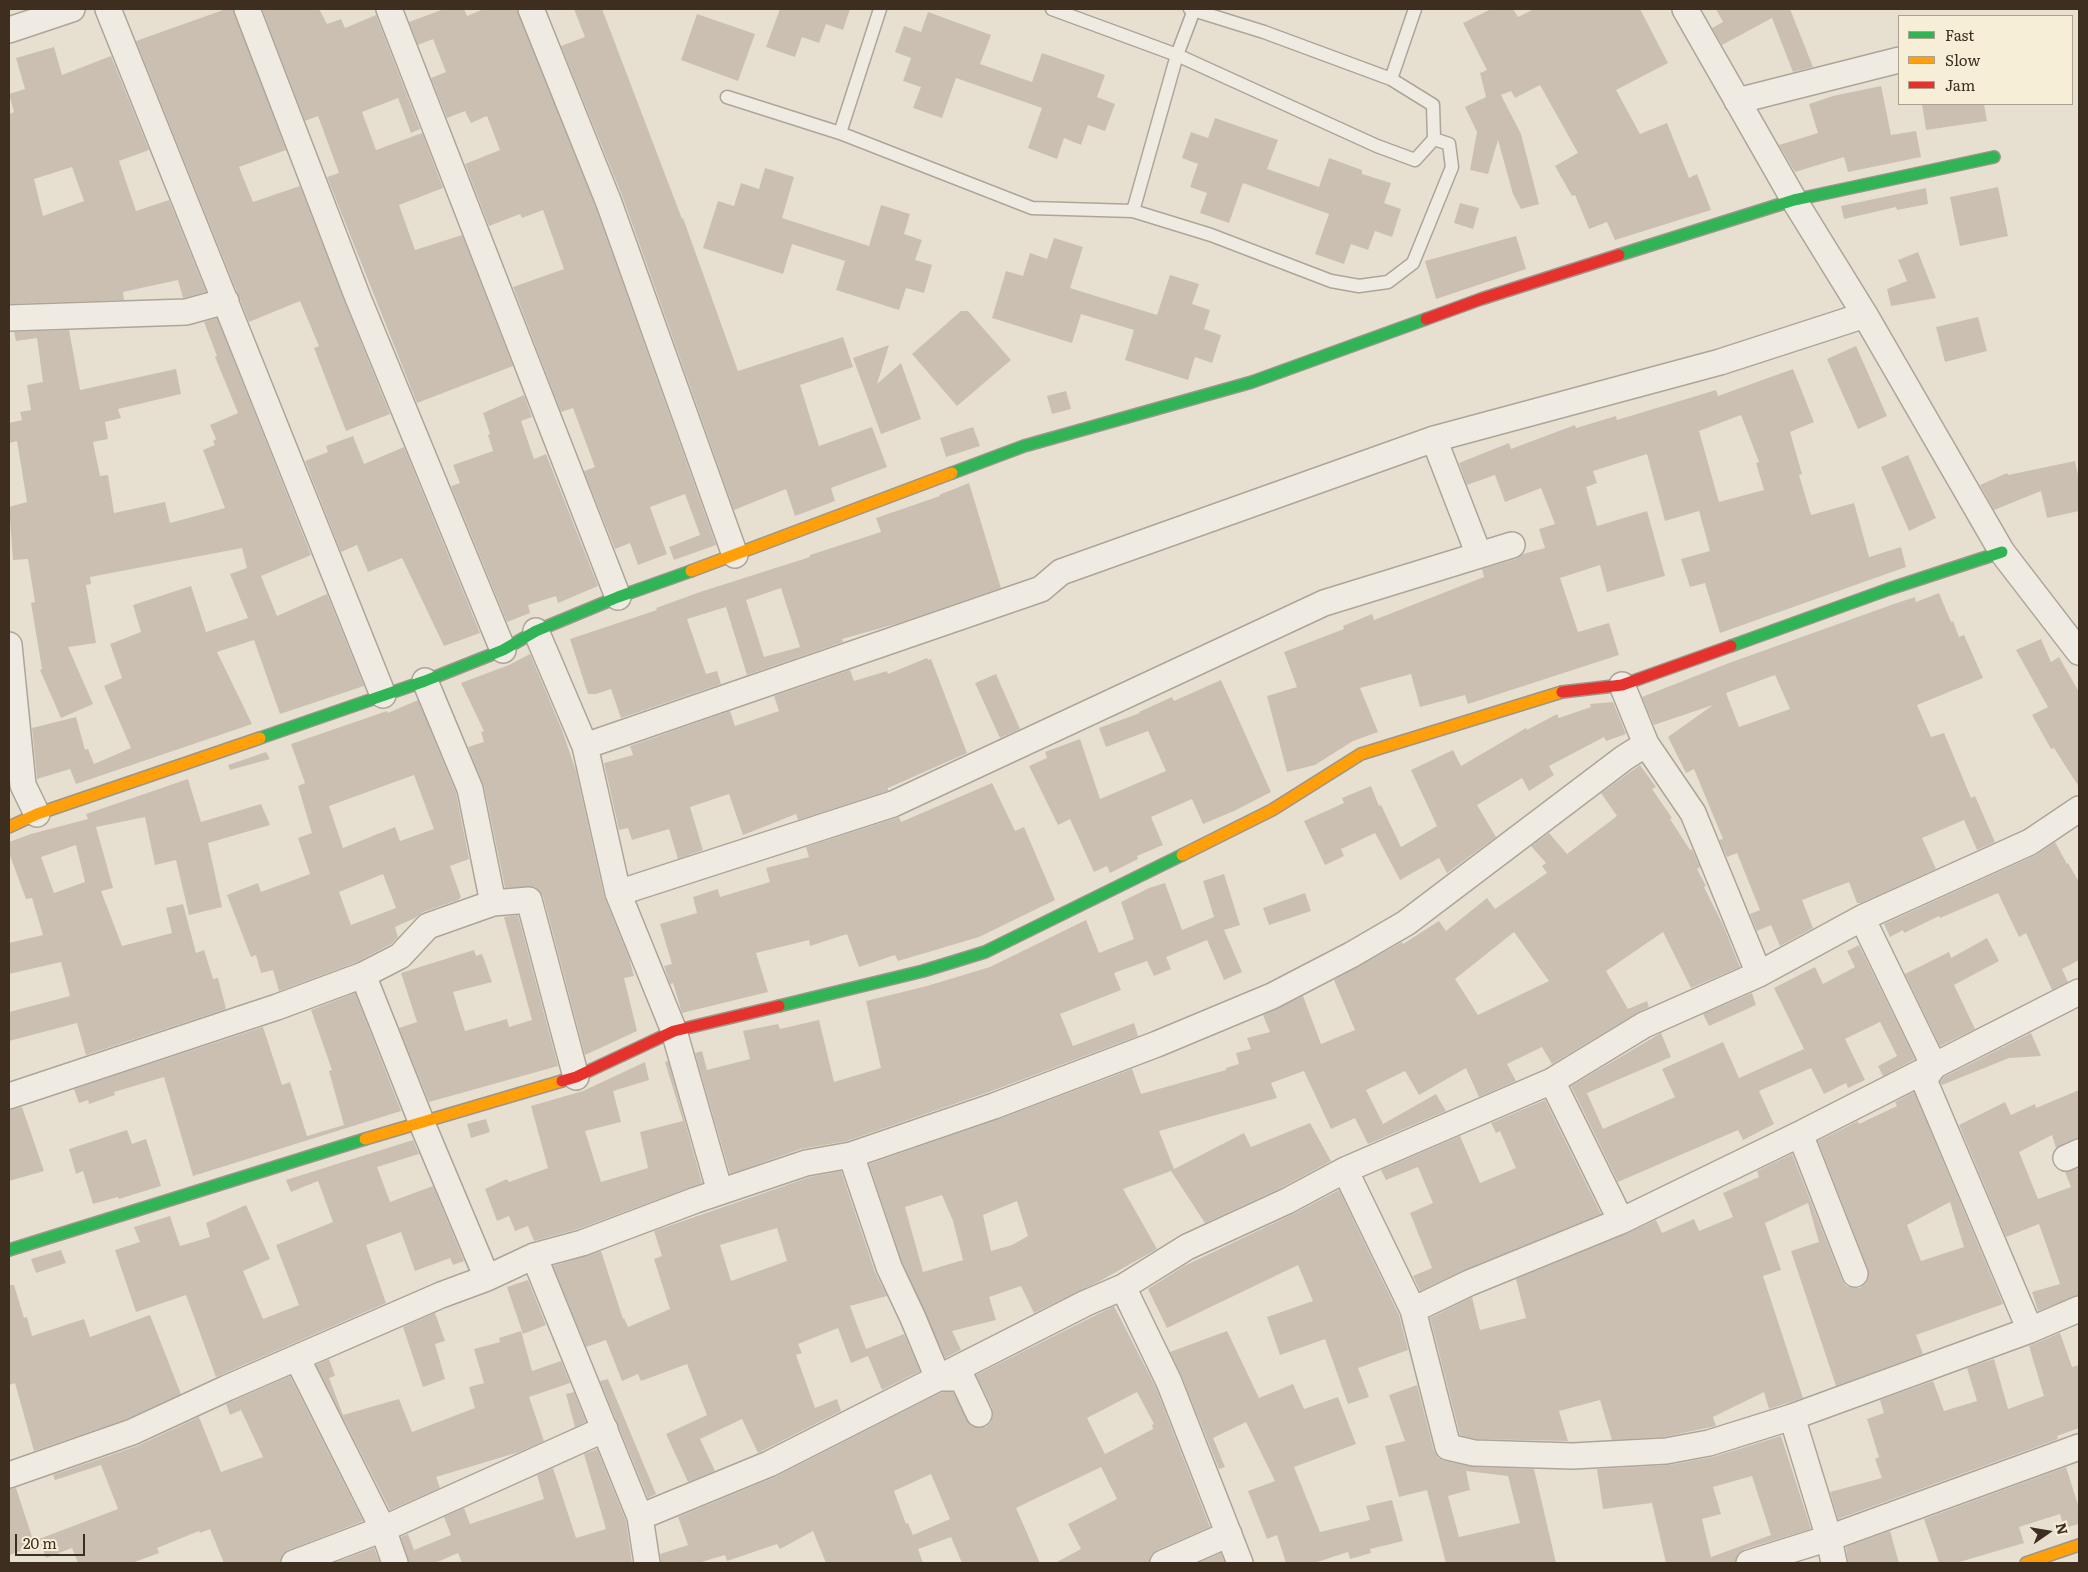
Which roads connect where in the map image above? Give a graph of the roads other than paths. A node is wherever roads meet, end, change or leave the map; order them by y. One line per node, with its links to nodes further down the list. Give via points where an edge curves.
1 (72, 9): 11 (street)
2 (108, 9): 22 (street)
3 (247, 9): 33 (street, via 358,298)
4 (389, 9): 30 (street)
5 (531, 9): 28 (street, via 609,203)
6 (880, 9): 17 (lane)
7 (1052, 9): 12 (lane)
8 (1415, 9): 14 (lane)
9 (1684, 9): 16 (street)
10 (1192, 10): 12 (lane); 14 (lane, via 1264,32)
11 (9, 30)
12 (1177, 55): 18 (lane, via 1377,146 1415,160); 21 (lane)
13 (1898, 60): 16 (street)
14 (1391, 79): 18 (lane, via 1433,105)
15 (727, 97): 17 (lane)
16 (1737, 101): 20 (street)
17 (840, 133): 21 (lane, via 1032,208)
18 (1434, 139): 21 (lane, via 1449,144 1452,167 1413,263 1388,282 1358,286 1331,281 1211,235)
19 (1994, 157): 20 (street)
20 (1794, 200): 23 (street); 28 (street, via 1481,299 1252,382 1024,446)
21 (1133, 211)
22 (226, 301): 24 (street, via 186,312); 37 (street)
23 (1865, 314): 25 (street, via 1720,362); 27 (street)
24 (9, 318)
25 (1434, 439): 29 (street); 39 (street, via 1061,572 1041,589)
26 (1512, 545): 29 (street)
27 (2002, 552): 34 (street); 36 (street)
28 (735, 555): 30 (street)
29 (1479, 555): 43 (street, via 1324,603 892,804)
30 (618, 597): 31 (street)
31 (536, 632): 33 (street); 39 (street)
32 (9, 645): 41 (street, via 23,785)
33 (503, 650): 35 (street)
34 (2079, 652)
35 (425, 681): 37 (street); 44 (street, via 470,789)
36 (1622, 685): 38 (street); 49 (street, via 1561,692 1361,754 1272,810 984,952 923,971)
37 (383, 695): 41 (street)
38 (1646, 744): 46 (street, via 1693,813); 56 (street, via 1406,923 1352,955 1272,996 1156,1044 994,1106)
39 (584, 746): 43 (street)
40 (2079, 809): 45 (street, via 2030,842)
41 (37, 814): 42 (street)
42 (9, 827)
43 (618, 893): 49 (street)
44 (493, 904): 47 (street, via 428,926 400,956); 51 (street, via 529,900)
45 (1862, 918): 46 (street); 50 (street)
46 (1759, 974): 52 (street, via 1644,1025)
47 (363, 975): 53 (street); 54 (street)
48 (2079, 992): 50 (street)
49 (674, 1031): 51 (street); 58 (street)
50 (1934, 1066): 55 (street); 67 (street, via 1924,1080)
51 (576, 1077): 54 (street)
52 (1552, 1081): 57 (street); 59 (street)
53 (9, 1096)
54 (421, 1121): 60 (street); 63 (street)
55 (1800, 1134): 59 (street); 62 (street)
56 (852, 1154): 58 (street, via 806,1163); 69 (street, via 889,1267)
57 (1345, 1170): 64 (street, via 1187,1247); 66 (street)
58 (720, 1192): 61 (street, via 582,1243)
59 (1622, 1221): 66 (street, via 1469,1283)
60 (9, 1250)
61 (534, 1256): 63 (street); 72 (street)
62 (1854, 1274)
63 (487, 1278): 68 (street)
64 (1123, 1287): 69 (street); 77 (street, via 1169,1382)
65 (2079, 1309): 67 (street)
66 (1413, 1310): 71 (street, via 1448,1447 1474,1453 1573,1456 1666,1450 1709,1443)
67 (2030, 1330): 71 (street)
68 (297, 1358): 74 (street, via 132,1432); 76 (street)
69 (938, 1378): 70 (street, via 962,1378); 75 (street, via 769,1464)
70 (979, 1414)
71 (1792, 1417): 78 (street)
72 (605, 1429): 75 (street); 76 (street)
73 (2079, 1447): 78 (street)
74 (9, 1475)
75 (640, 1517): 82 (street)
76 (383, 1528): 80 (street); 81 (street)
77 (1230, 1534): 83 (street); 84 (street)
78 (1830, 1538): 85 (street); 86 (street)
79 (2079, 1545): 87 (street)
80 (294, 1563)
81 (395, 1563)
82 (647, 1563)
83 (1163, 1563)
84 (1240, 1563)
85 (1749, 1563)
86 (1834, 1563)
87 (2026, 1563)

